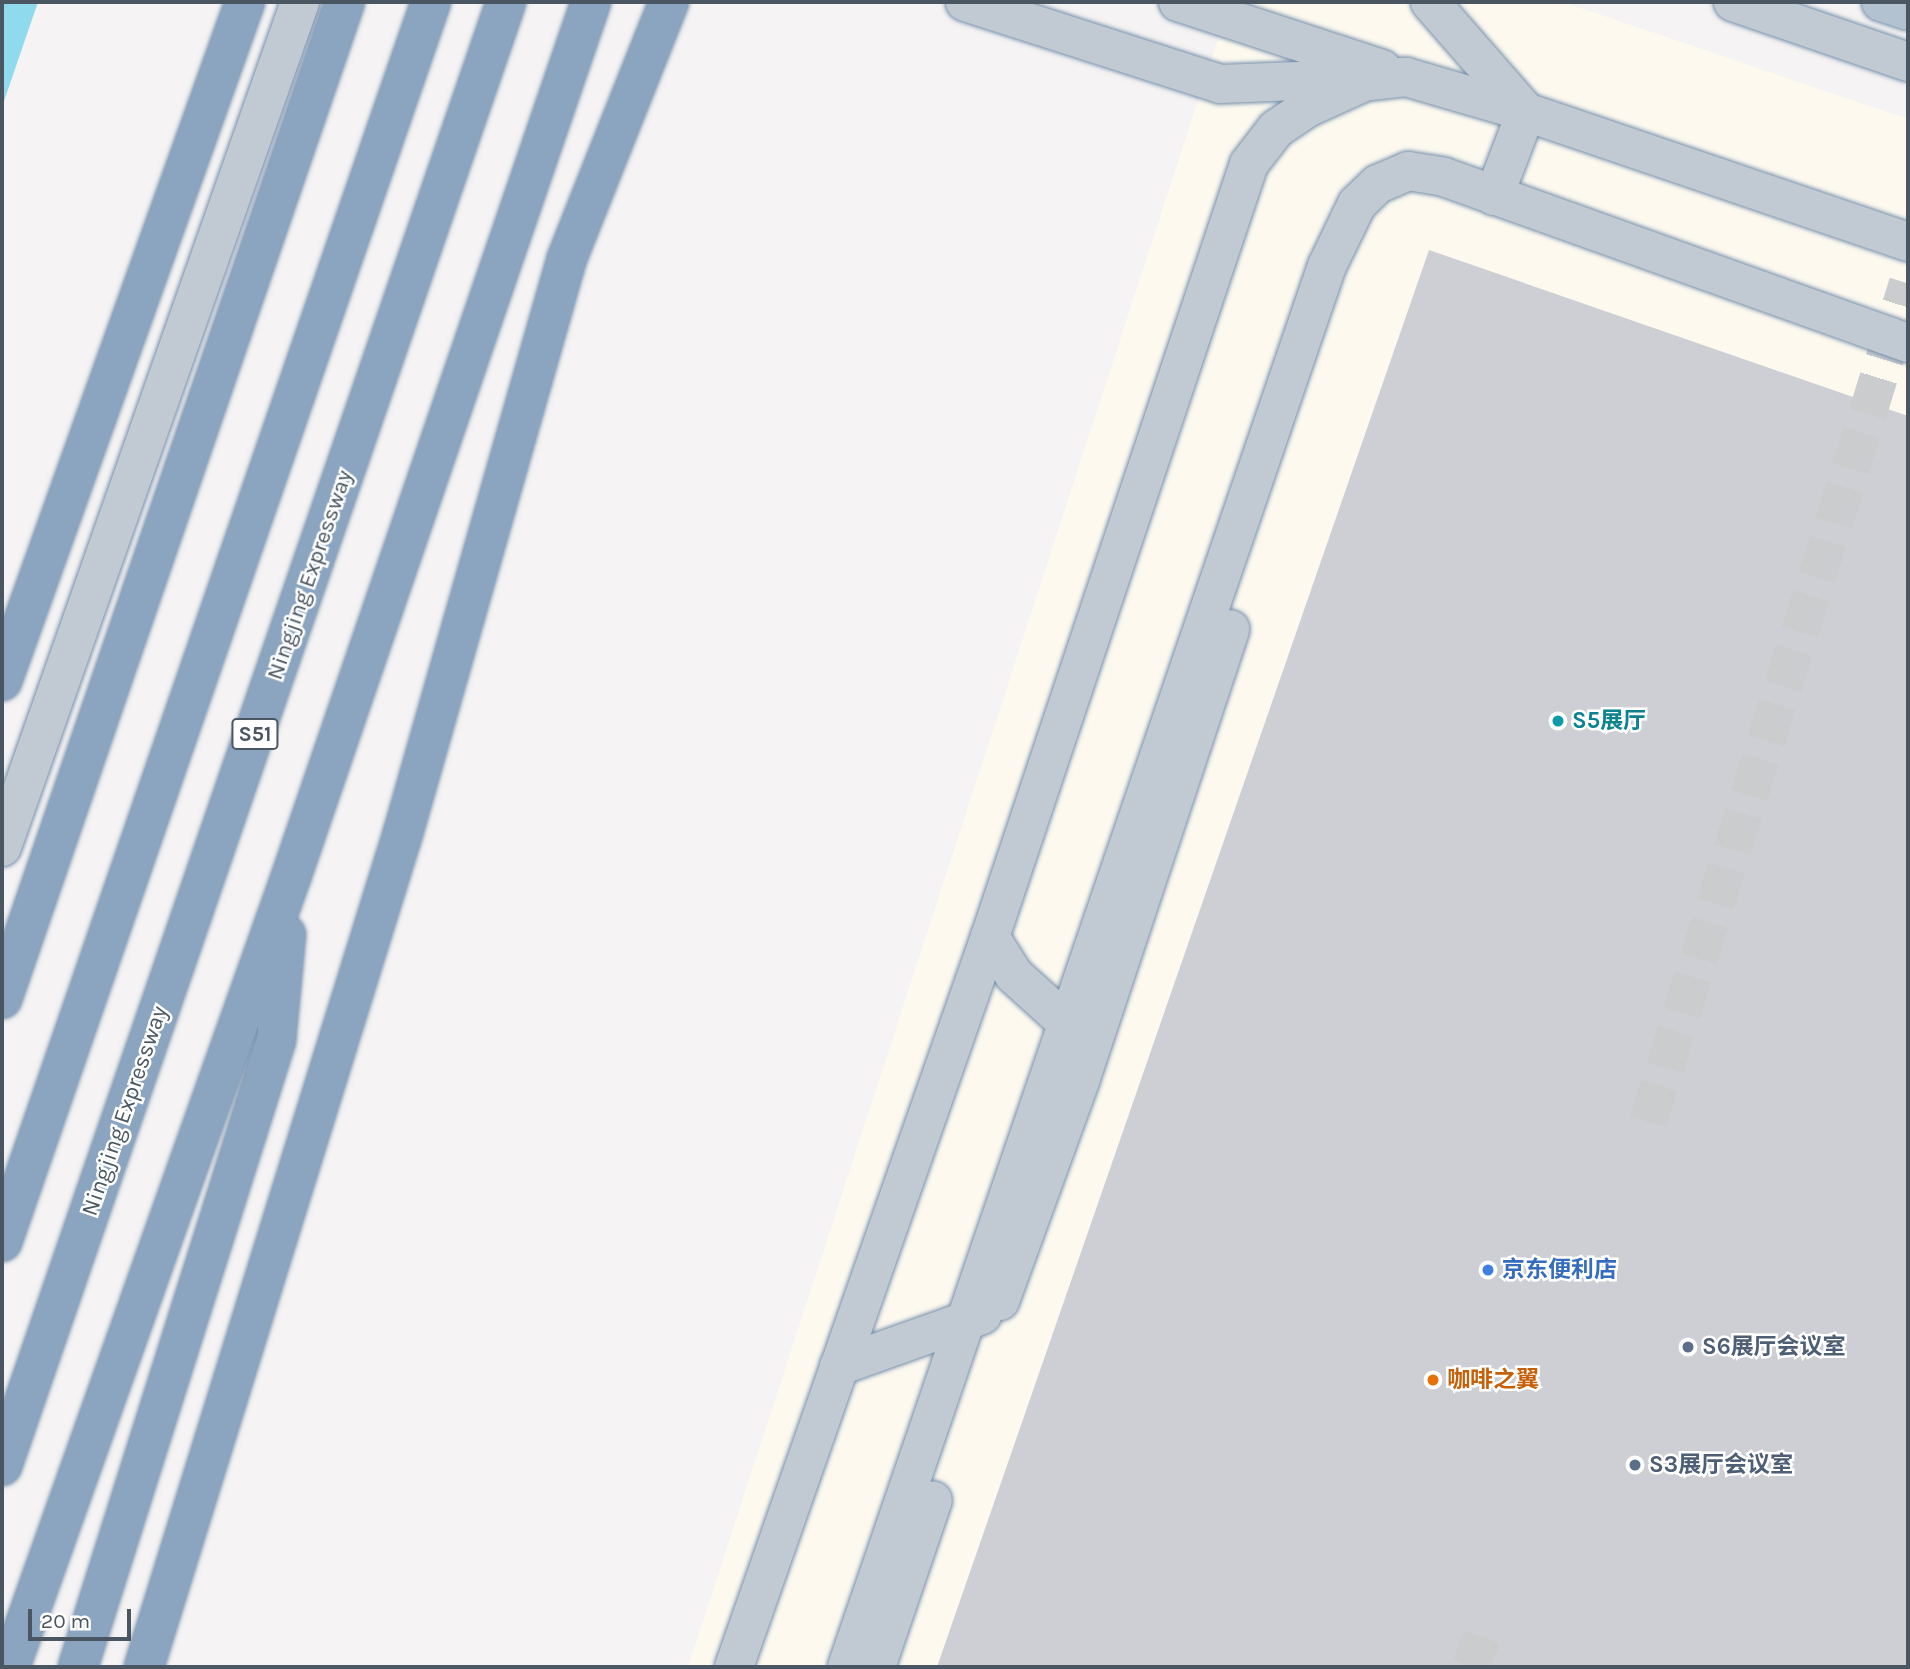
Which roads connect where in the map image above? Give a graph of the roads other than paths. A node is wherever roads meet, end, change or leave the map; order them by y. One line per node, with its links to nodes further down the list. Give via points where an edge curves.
1 (246, 2): 21 (highway)
2 (300, 2): 22 (street)
3 (345, 2): 25 (highway)
4 (431, 2): 28 (highway)
5 (506, 2): 32 (highway, Ningjing Expressway / S51)
6 (590, 2): 23 (highway)
7 (670, 2): 35 (highway, via 567,258 403,833)
8 (965, 2): 15 (street, via 1220,84)
9 (1178, 2): 15 (street)
10 (1430, 2): 16 (street)
11 (1733, 2): 14 (street)
12 (1881, 2): 13 (main road)
13 (1908, 11)
14 (1908, 62)
15 (1406, 77): 16 (street); 24 (street, via 1364,82 1307,107 1276,129 1249,164)
16 (1525, 112): 17 (street); 18 (street)
17 (1494, 196): 19 (street, via 1444,177 1408,172 1378,184 1357,204); 20 (street)
18 (1908, 242)
19 (1327, 266): 26 (street); 27 (street, via 1341,295)
20 (1908, 343)
21 (2, 681)
22 (2, 847)
23 (290, 877): 33 (highway); 34 (highway, via 276,1040)
24 (990, 937): 26 (street, via 1014,975); 31 (street)
25 (2, 999)
26 (1067, 1023): 27 (street); 30 (street)
27 (1081, 1078): 29 (street)
28 (2, 1242)
29 (999, 1306): 30 (street); 38 (street)
30 (965, 1324): 31 (street); 37 (street)
31 (839, 1366): 36 (street)
32 (2, 1466)
33 (10, 1667)
34 (78, 1667)
35 (144, 1667)
36 (734, 1667)
37 (847, 1667)
38 (876, 1667)

